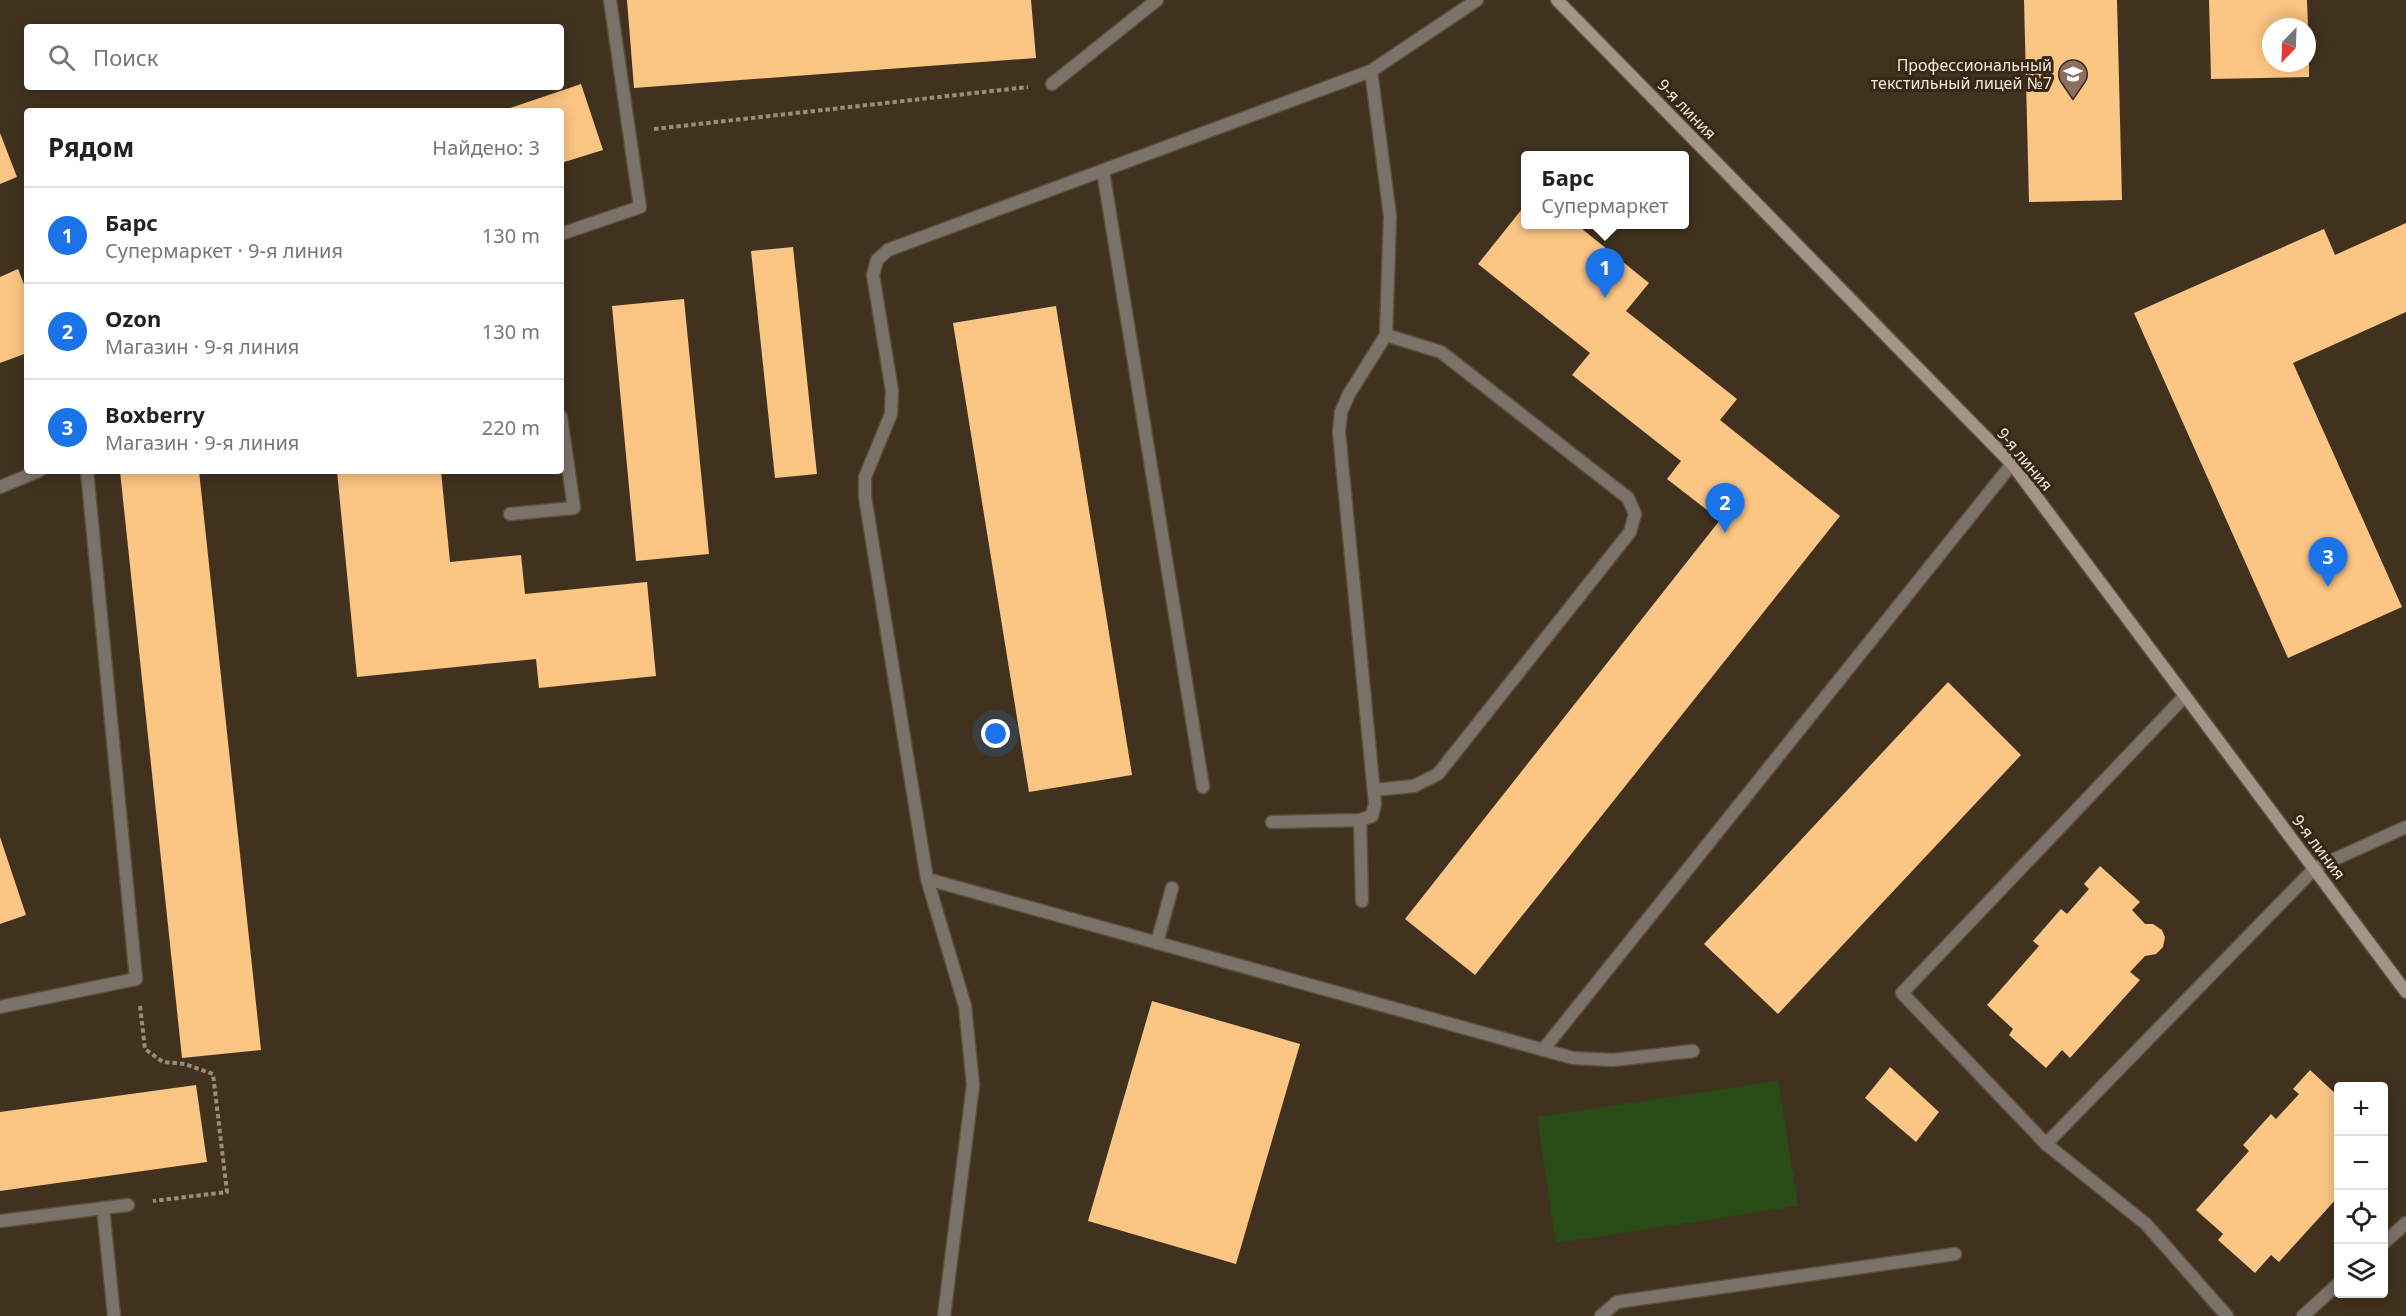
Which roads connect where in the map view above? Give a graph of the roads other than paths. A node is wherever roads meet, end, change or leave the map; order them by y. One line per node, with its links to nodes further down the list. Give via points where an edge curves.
1 (610, 0): 8 (street, via 640,207)
2 (1157, 0): 6 (street)
3 (1477, 0): 5 (street)
4 (1557, 0): 11 (street, 9-я линия)
5 (1371, 71): 7 (street); 9 (street, via 1390,216)
6 (1052, 84)
7 (1103, 171): 17 (street); 23 (street, via 888,250 877,260 873,275 892,391 891,414 865,477 865,497)
8 (564, 233)
9 (1386, 335): 18 (street, via 1349,394 1341,412 1339,432); 18 (street, via 1441,352 1628,498 1635,514 1630,532 1438,774 1414,786)
10 (564, 438): 15 (street, via 574,508)
11 (2012, 464): 16 (street, 9-я линия); 29 (street)
12 (32, 474): 14 (street)
13 (87, 474): 28 (street, via 136,979)
14 (0, 487)
15 (510, 514)
16 (2184, 696): 22 (street, 9-я линия); 31 (street, via 1902,993)
17 (1203, 787)
18 (1374, 790): 19 (street, via 1372,816)
19 (1360, 820): 20 (street); 25 (street)
20 (1272, 822)
21 (2406, 827): 22 (street)
22 (2315, 868): 27 (street, 9-я линия); 31 (street)
23 (927, 879): 26 (street); 40 (street, via 965,1006 973,1085)
24 (1172, 888): 26 (street)
25 (1362, 901)
26 (1157, 943): 29 (street)
27 (2406, 993)
28 (0, 1007)
29 (1544, 1050): 30 (street, via 1593,1061)
30 (1693, 1051)
31 (2046, 1144): 42 (street, via 2146,1224)
32 (128, 1205): 33 (street)
33 (103, 1208): 34 (street); 39 (street)
34 (0, 1221)
35 (2406, 1223): 36 (street)
36 (2388, 1239)
37 (1955, 1254): 41 (street, via 1617,1302)
38 (2334, 1288): 43 (street)
39 (114, 1316)
40 (945, 1316)
41 (1601, 1316)
42 (2227, 1316)
43 (2303, 1316)

